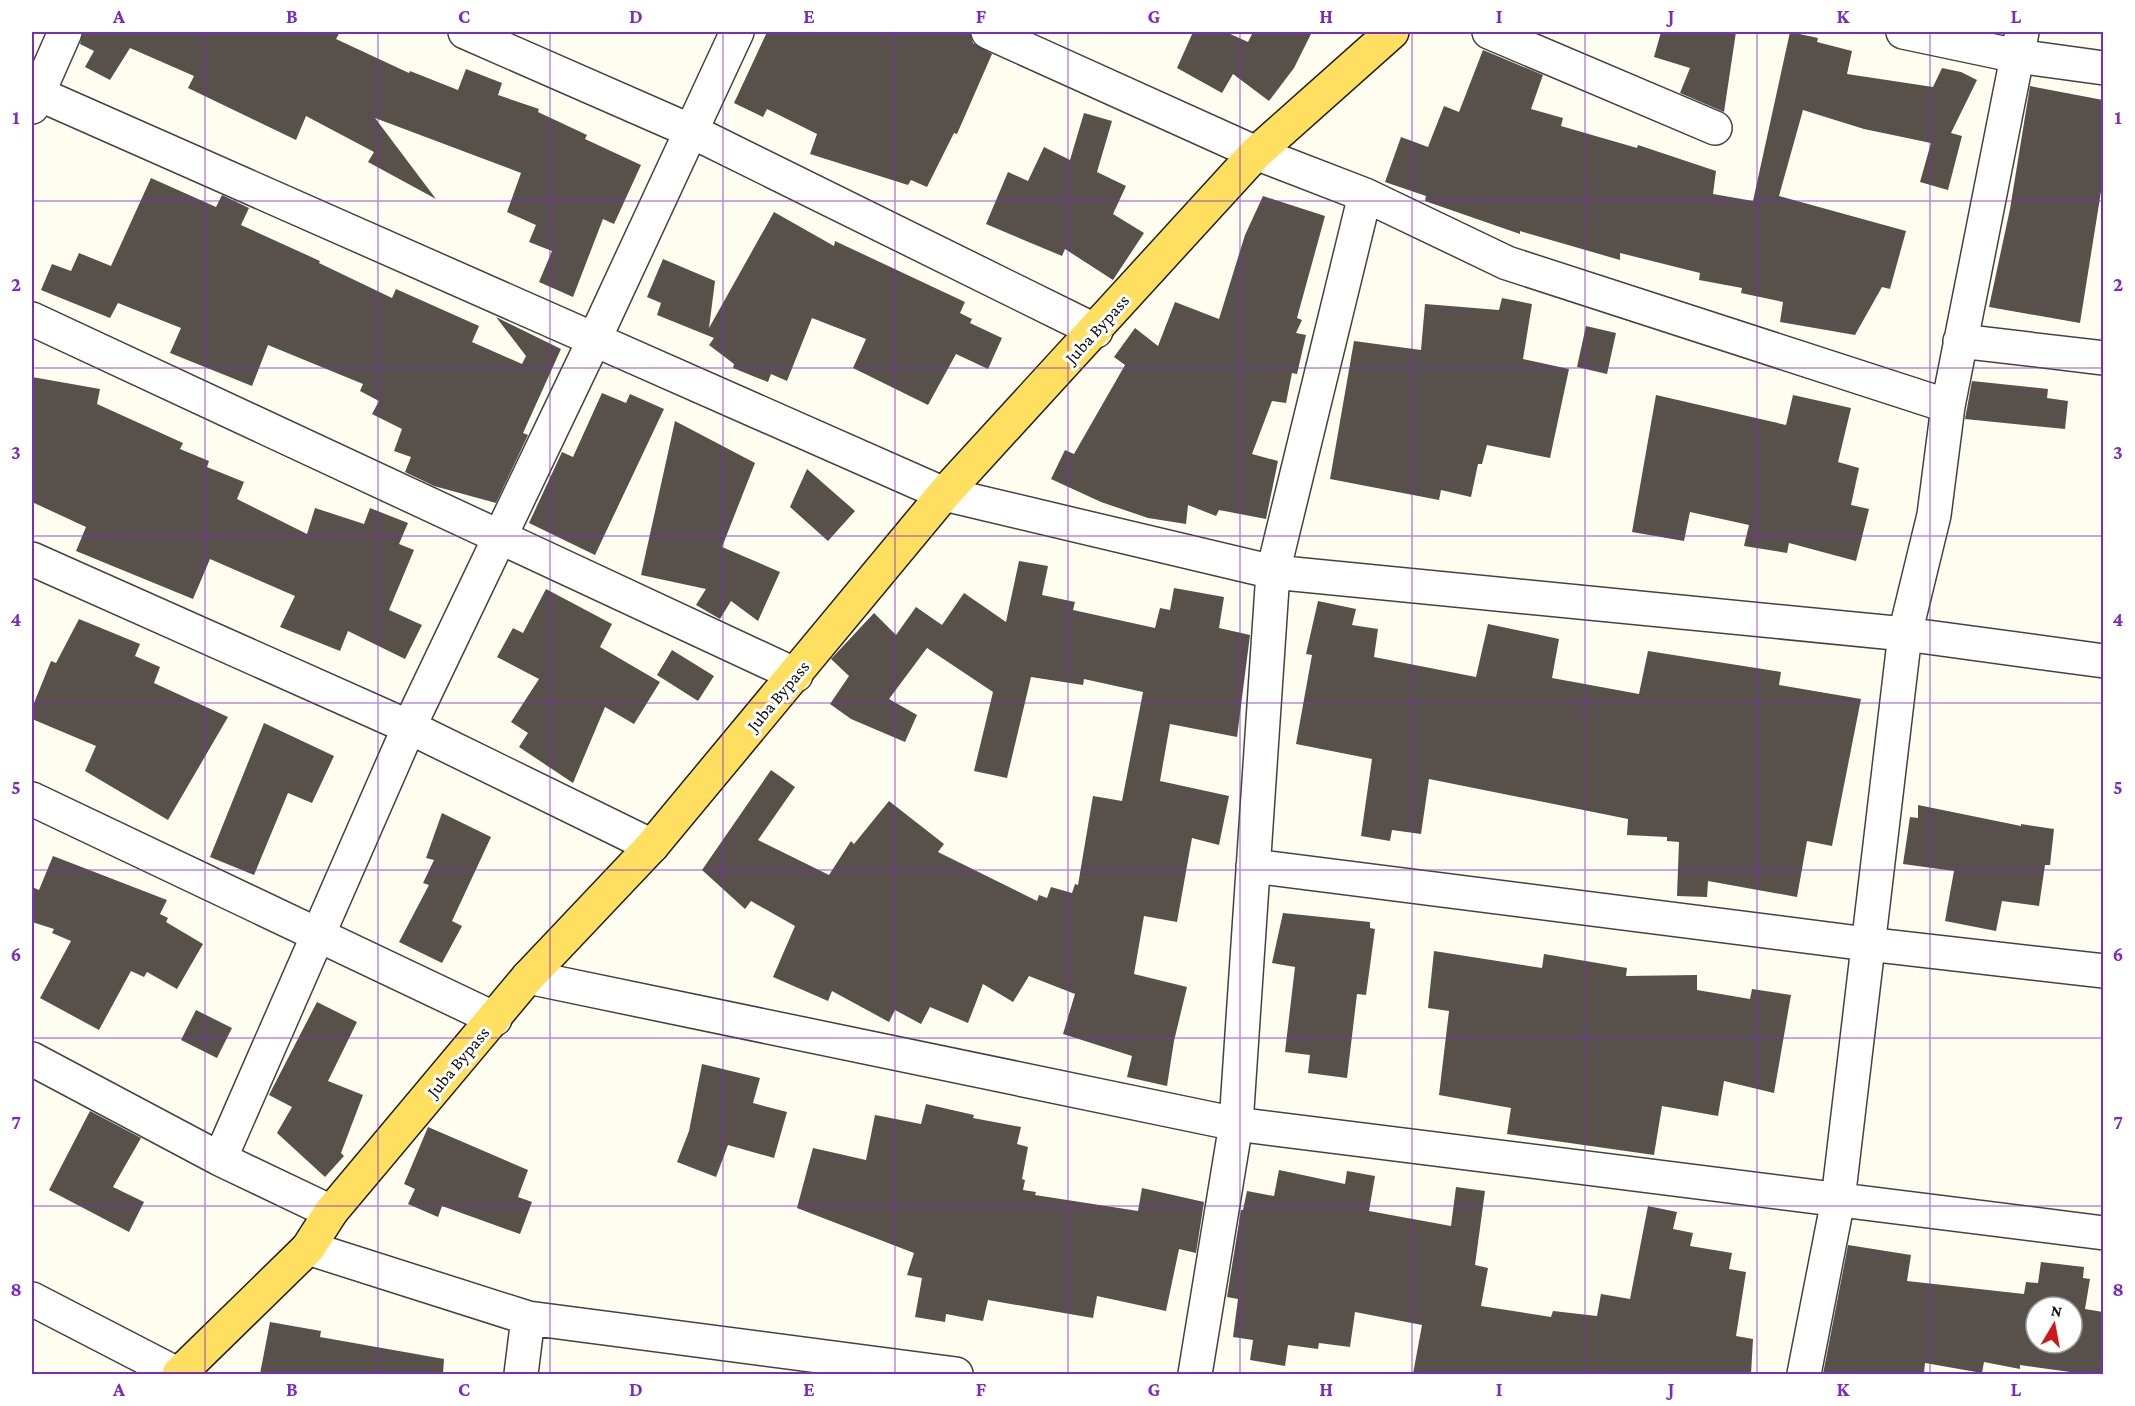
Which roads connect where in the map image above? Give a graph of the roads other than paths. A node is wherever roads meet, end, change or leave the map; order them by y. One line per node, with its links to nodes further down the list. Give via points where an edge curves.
1 (65, 32): 10 (street)
2 (465, 32): 12 (street)
3 (737, 32): 12 (street)
4 (988, 32): 13 (street)
5 (1392, 32): 13 (main road, Juba Bypass)
6 (1489, 32): 11 (street)
7 (1904, 32): 8 (street)
8 (2019, 44): 9 (street); 18 (street)
9 (2103, 68)
10 (33, 98): 17 (street)
11 (1715, 128)
12 (690, 131): 16 (street); 17 (street)
13 (1256, 153): 14 (street); 16 (main road, Juba Bypass)
14 (1365, 195): 20 (street, via 1507,263); 24 (street)
15 (32, 319): 22 (street)
16 (1096, 331): 21 (main road, Juba Bypass)
17 (595, 338): 21 (street); 22 (street)
18 (1960, 341): 19 (street); 20 (street)
19 (2103, 358)
20 (1948, 406): 25 (street, via 1934,515)
21 (944, 494): 24 (street); 27 (main road, Juba Bypass)
22 (499, 537): 27 (street); 28 (street)
23 (32, 559): 28 (street)
24 (1273, 572): 25 (street); 31 (street)
25 (1905, 634): 26 (street); 33 (street)
26 (2103, 662)
27 (796, 675): 30 (main road, Juba Bypass)
28 (409, 727): 30 (street); 32 (street)
29 (32, 799): 32 (street)
30 (652, 846): 35 (main road, Juba Bypass)
31 (1253, 866): 33 (street); 38 (street)
32 (319, 937): 36 (street); 39 (street)
33 (1868, 944): 34 (street); 40 (street)
34 (2103, 971)
35 (528, 977): 36 (main road, Juba Bypass); 38 (street)
36 (495, 1018): 41 (main road, Juba Bypass)
37 (32, 1059): 39 (street)
38 (1236, 1124): 40 (street); 49 (street)
39 (220, 1159): 41 (street)
40 (1839, 1200): 42 (street); 50 (street)
41 (331, 1212): 43 (main road, Juba Bypass)
42 (2103, 1233)
43 (308, 1248): 45 (street); 46 (main road, Juba Bypass)
44 (32, 1299): 46 (street)
45 (528, 1318): 47 (street); 48 (street)
46 (178, 1374)
47 (521, 1374)
48 (956, 1374)
49 (1195, 1374)
50 (1804, 1374)

